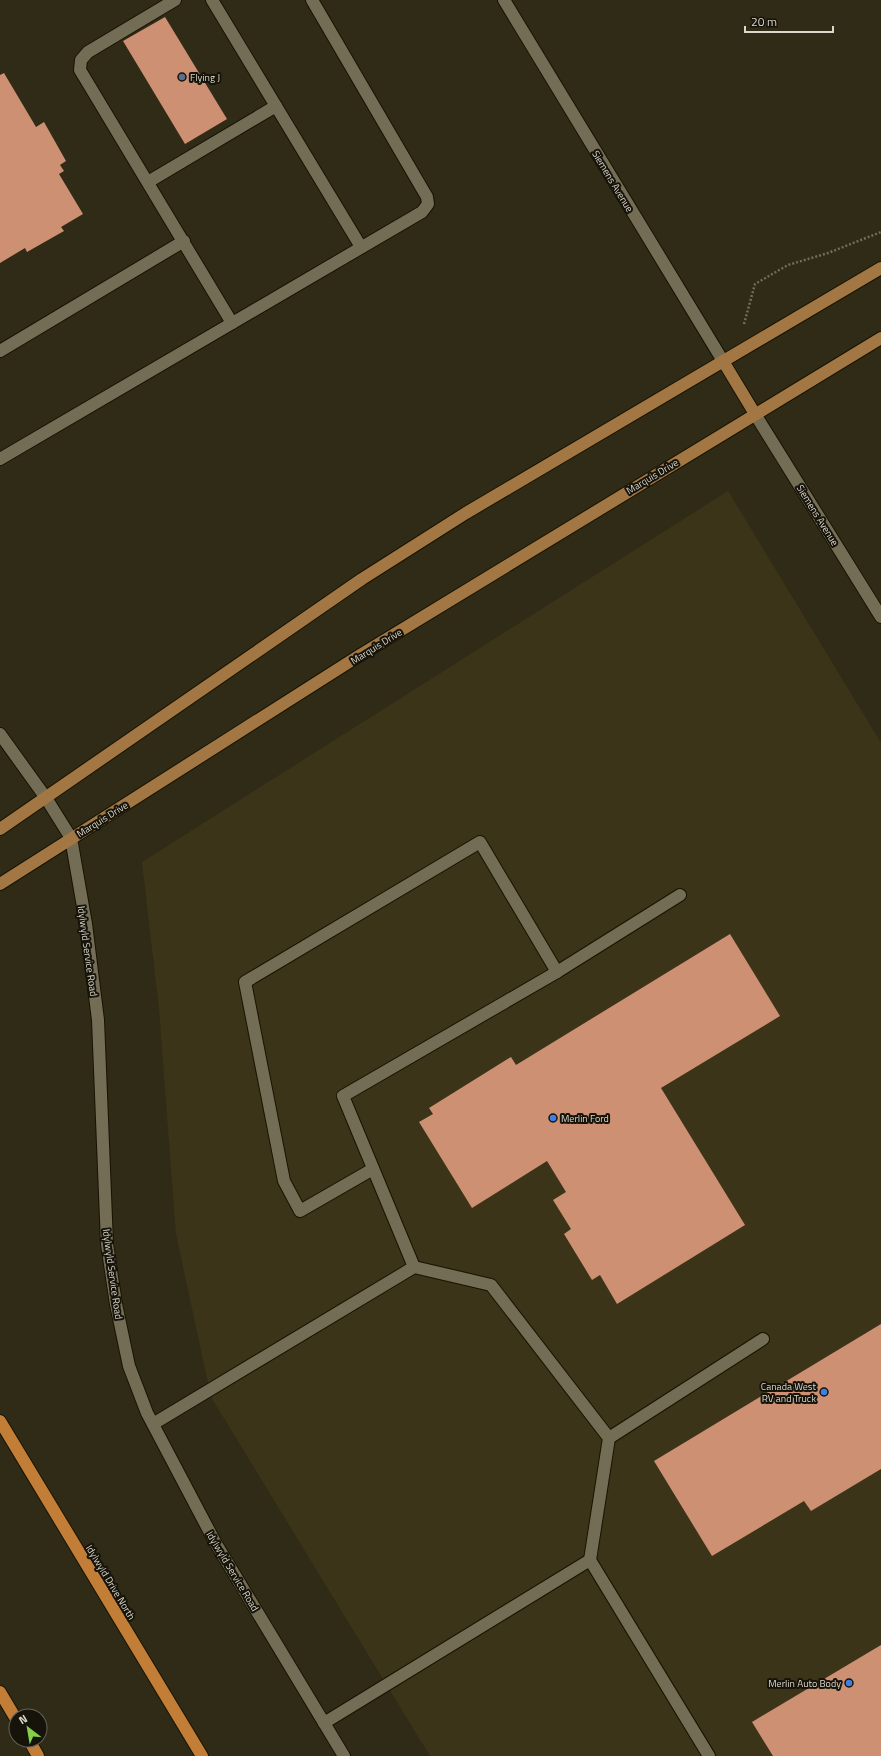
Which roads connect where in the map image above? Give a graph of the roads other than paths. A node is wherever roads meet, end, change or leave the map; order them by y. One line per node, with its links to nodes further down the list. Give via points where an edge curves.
1 (175, 0): 6 (street, via 88,52 80,60 80,70)
2 (212, 0): 5 (street)
3 (312, 0): 8 (street, via 427,197 428,204 422,212)
4 (504, 0): 13 (street, Siemens Avenue)
5 (276, 106): 6 (street); 8 (street)
6 (148, 182): 7 (street)
7 (184, 241): 10 (street); 12 (street)
8 (361, 248): 10 (street)
9 (881, 268): 13 (main road)
10 (232, 323): 15 (street)
11 (881, 338): 14 (main road, Marquis Drive)
12 (0, 351)
13 (723, 361): 14 (main road); 18 (main road, via 466,513 362,579)
14 (755, 414): 16 (street, Siemens Avenue); 20 (main road, Marquis Drive, via 357,657)
15 (0, 458)
16 (881, 617)
17 (0, 734): 18 (street, Idylwyld Service Road)
18 (46, 798): 19 (main road); 20 (street, Idylwyld Service Road)
19 (0, 829)
20 (71, 838): 21 (main road, Marquis Drive); 28 (street, Idylwyld Service Road, via 86,924 98,1020 107,1244 129,1366)
21 (0, 884)
22 (680, 894): 23 (street)
23 (557, 972): 24 (street, via 343,1096); 24 (street, via 480,842 245,982 284,1181 300,1211)
24 (373, 1169): 25 (street)
25 (414, 1267): 28 (street); 29 (street, via 491,1285)
26 (763, 1339): 29 (street)
27 (0, 1421): 34 (highway, Idylwyld Drive North)
28 (153, 1424): 33 (street, Idylwyld Service Road, via 215,1542)
29 (609, 1438): 30 (street)
30 (590, 1560): 33 (street); 36 (street)
31 (0, 1692): 32 (highway)
32 (9, 1708)
33 (324, 1722): 35 (street, Idylwyld Service Road)
34 (202, 1756)
35 (344, 1756)
36 (709, 1756)

